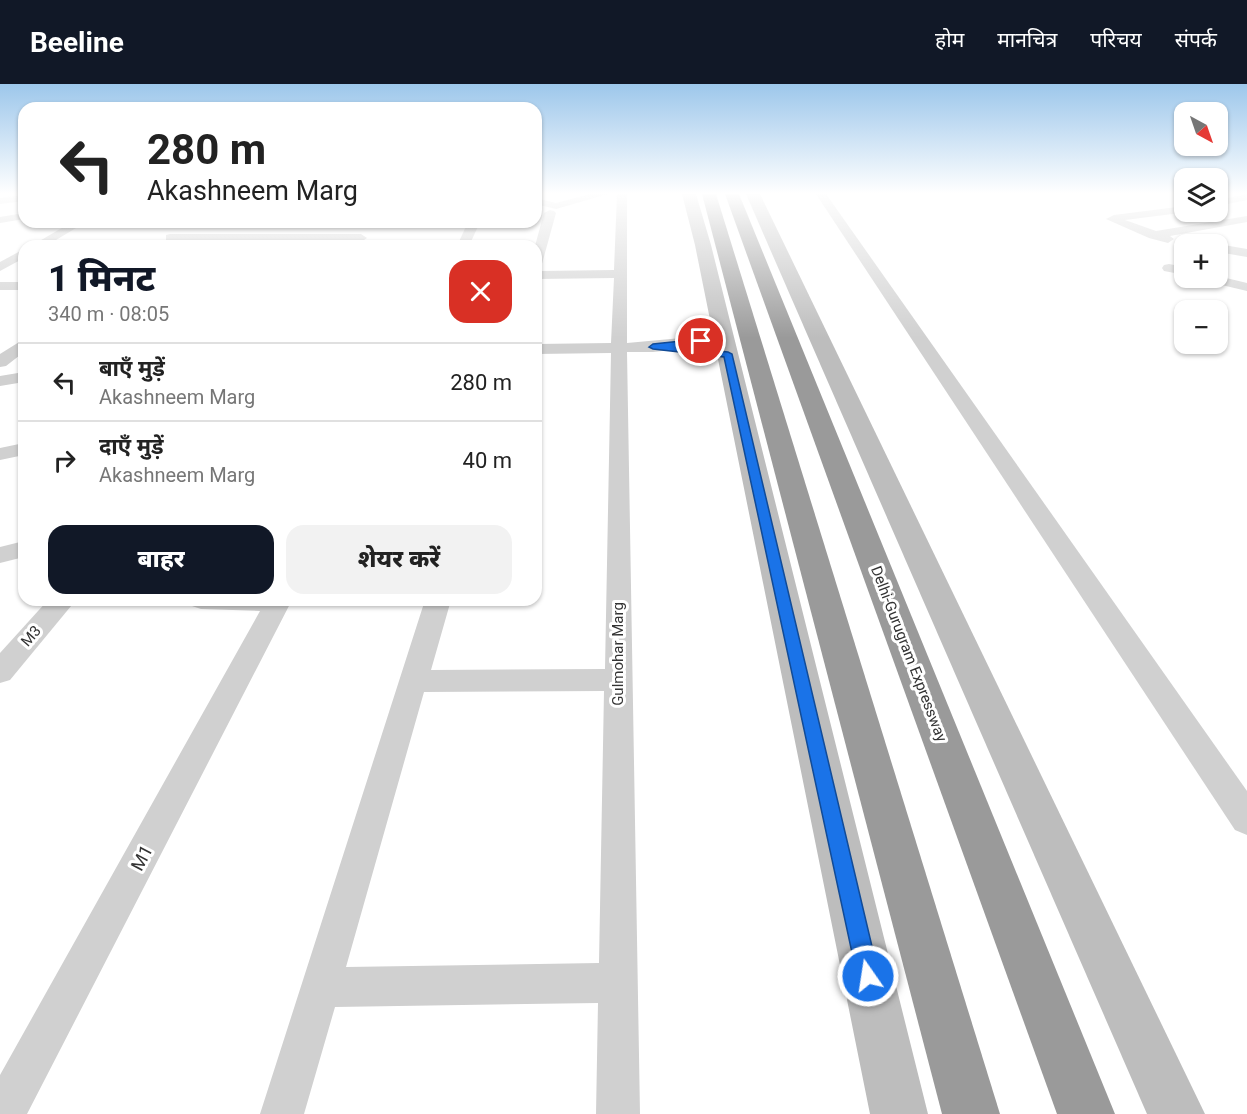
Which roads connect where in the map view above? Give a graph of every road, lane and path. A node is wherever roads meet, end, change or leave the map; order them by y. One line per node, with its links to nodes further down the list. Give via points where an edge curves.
1 (621, 242): 15 (street, Gulmohar Marg)
2 (703, 242): 21 (main road)
3 (723, 242): 45 (highway)
4 (750, 242): 46 (highway, Delhi-Gurugram Expressway)
5 (775, 242): 47 (main road)
6 (854, 242): 38 (street)
7 (1228, 250): 8 (street)
8 (1247, 253)
9 (18, 256): 10 (street)
10 (0, 267)
11 (1169, 268): 12 (street)
12 (1174, 269)
13 (1228, 269): 14 (street)
14 (1247, 273)
15 (621, 274): 16 (street); 23 (street, Gulmohar Marg)
16 (542, 275)
17 (1228, 282): 20 (street)
18 (0, 286): 19 (street)
19 (18, 286)
20 (1247, 287)
21 (726, 346): 23 (street); 44 (main road)
22 (18, 348): 25 (street)
23 (620, 348): 24 (street); 36 (street, Gulmohar Marg)
24 (542, 349)
25 (0, 362)
26 (18, 378): 27 (street)
27 (0, 381)
28 (18, 450): 29 (street)
29 (0, 454)
30 (18, 550): 31 (street)
31 (0, 555)
32 (58, 606): 35 (street, M3)
33 (275, 606): 41 (street, M1)
34 (436, 606): 37 (street)
35 (0, 672)
36 (618, 680): 37 (street); 39 (street, Gulmohar Marg)
37 (414, 681): 40 (street)
38 (1247, 819)
39 (617, 983): 40 (street); 43 (street, Gulmohar Marg)
40 (321, 987): 42 (street)
41 (3, 1114)
42 (282, 1114)
43 (618, 1114)
44 (899, 1114)
45 (970, 1114)
46 (1086, 1114)
47 (1176, 1114)

